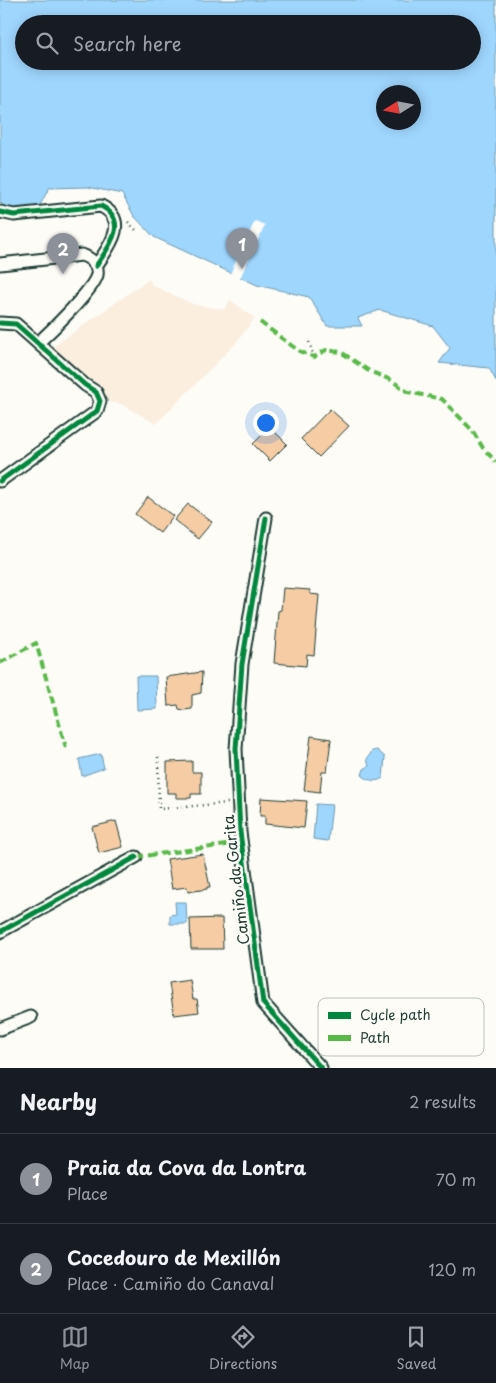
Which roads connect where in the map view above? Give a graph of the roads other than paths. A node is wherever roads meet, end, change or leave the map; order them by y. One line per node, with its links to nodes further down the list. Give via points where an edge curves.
1 (0, 212): 3 (street, via 14,215 101,206 110,211 116,223 115,234)
2 (0, 264): 3 (street, via 82,255 90,258)
3 (96, 266): 5 (street, via 97,275 88,288 65,318)
4 (0, 323): 5 (street, via 16,324)
5 (38, 343): 6 (street, via 96,392 100,401 97,411)
6 (0, 481)
7 (266, 518): 12 (street, Camiño da Garita, via 242,664 236,749 240,832 263,1003)
8 (136, 857): 9 (street)
9 (0, 932)
10 (31, 1017): 11 (street)
11 (0, 1028)
12 (321, 1068)

